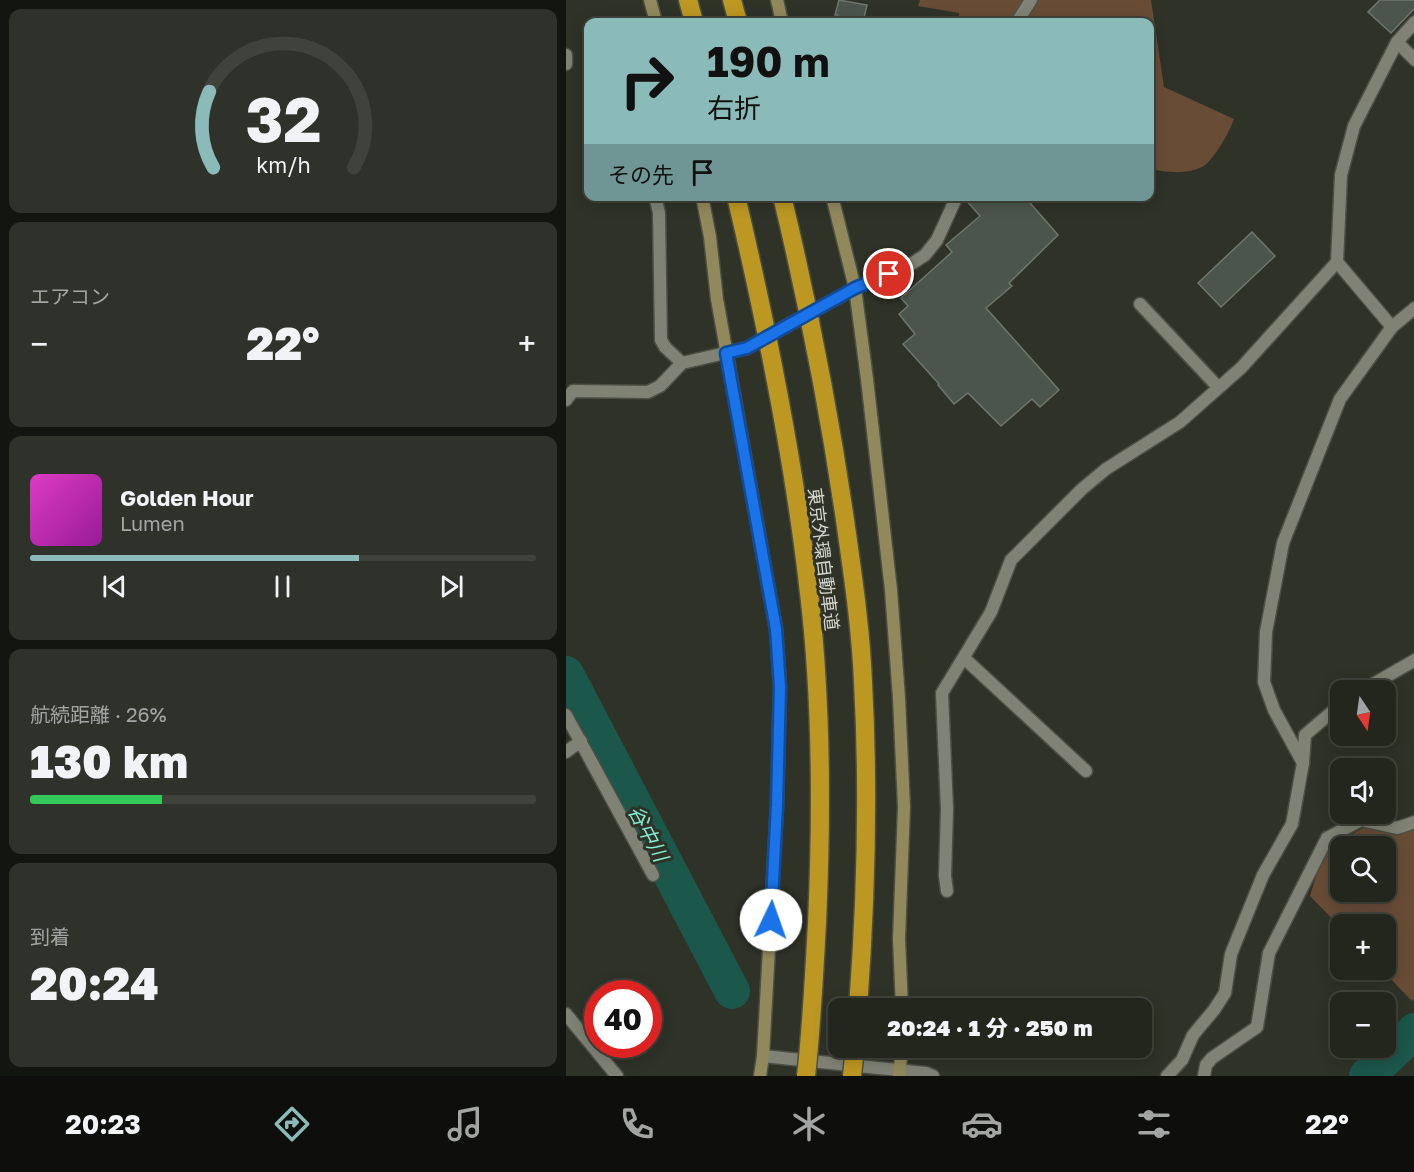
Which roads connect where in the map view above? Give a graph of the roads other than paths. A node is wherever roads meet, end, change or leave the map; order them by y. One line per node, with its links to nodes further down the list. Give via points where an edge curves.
1 (650, 0): 6 (street)
2 (688, 0): 7 (highway)
3 (732, 0): 8 (highway)
4 (777, 0): 9 (street)
5 (1031, 0): 10 (street)
6 (655, 18)
7 (693, 18)
8 (737, 18)
9 (781, 18)
10 (1020, 18)
11 (1415, 22): 12 (street)
12 (1397, 42): 14 (street); 22 (street, via 1354,126 1341,175)
13 (566, 55): 15 (street)
14 (1415, 60)
15 (566, 64)
16 (656, 201): 28 (street, via 661,340)
17 (703, 201): 27 (street)
18 (738, 201): 52 (highway, 東京外環自動車道, bridge, via 777,384 796,498 817,684 820,864)
19 (783, 201): 43 (highway, 東京外環自動車道, bridge, via 840,486 863,680 866,863)
20 (833, 201): 23 (street)
21 (955, 201): 23 (street, via 937,240 925,255)
22 (1337, 262): 26 (street); 29 (street, via 1241,368)
23 (855, 288): 27 (street, via 747,348); 44 (street, via 899,698 904,807 899,939)
24 (1140, 304): 29 (street)
25 (1415, 308): 26 (street)
26 (1392, 327): 38 (street, via 1340,399 1283,543 1266,632 1264,682 1274,710)
27 (726, 353): 28 (street); 46 (street, via 776,629 780,687)
28 (682, 363): 30 (street, via 660,386 648,392 573,391)
29 (1218, 387): 31 (street, via 1180,422 1082,489 1011,560 991,612)
30 (566, 400)
31 (964, 658): 39 (street); 42 (street, via 942,693)
32 (1415, 660): 33 (street)
33 (1380, 680)
34 (1330, 714): 38 (street, via 1306,735)
35 (566, 715): 36 (street)
36 (581, 741): 37 (street); 41 (street)
37 (566, 752)
38 (1303, 763): 55 (street, via 1292,824 1263,875 1231,954 1225,993)
39 (1086, 771)
40 (1415, 822): 56 (street, via 1397,828 1361,820 1327,838 1269,953 1257,1028 1212,1059)
41 (653, 875)
42 (947, 891)
43 (859, 998)
44 (902, 998)
45 (566, 1014): 50 (street)
46 (763, 1056): 49 (street); 51 (street)
47 (854, 1058): 53 (highway, bridge)
48 (901, 1058): 49 (street)
49 (899, 1073): 54 (street)
50 (617, 1076)
51 (760, 1076)
52 (806, 1076)
53 (852, 1076)
54 (933, 1076)
55 (1167, 1076)
56 (1204, 1076)

